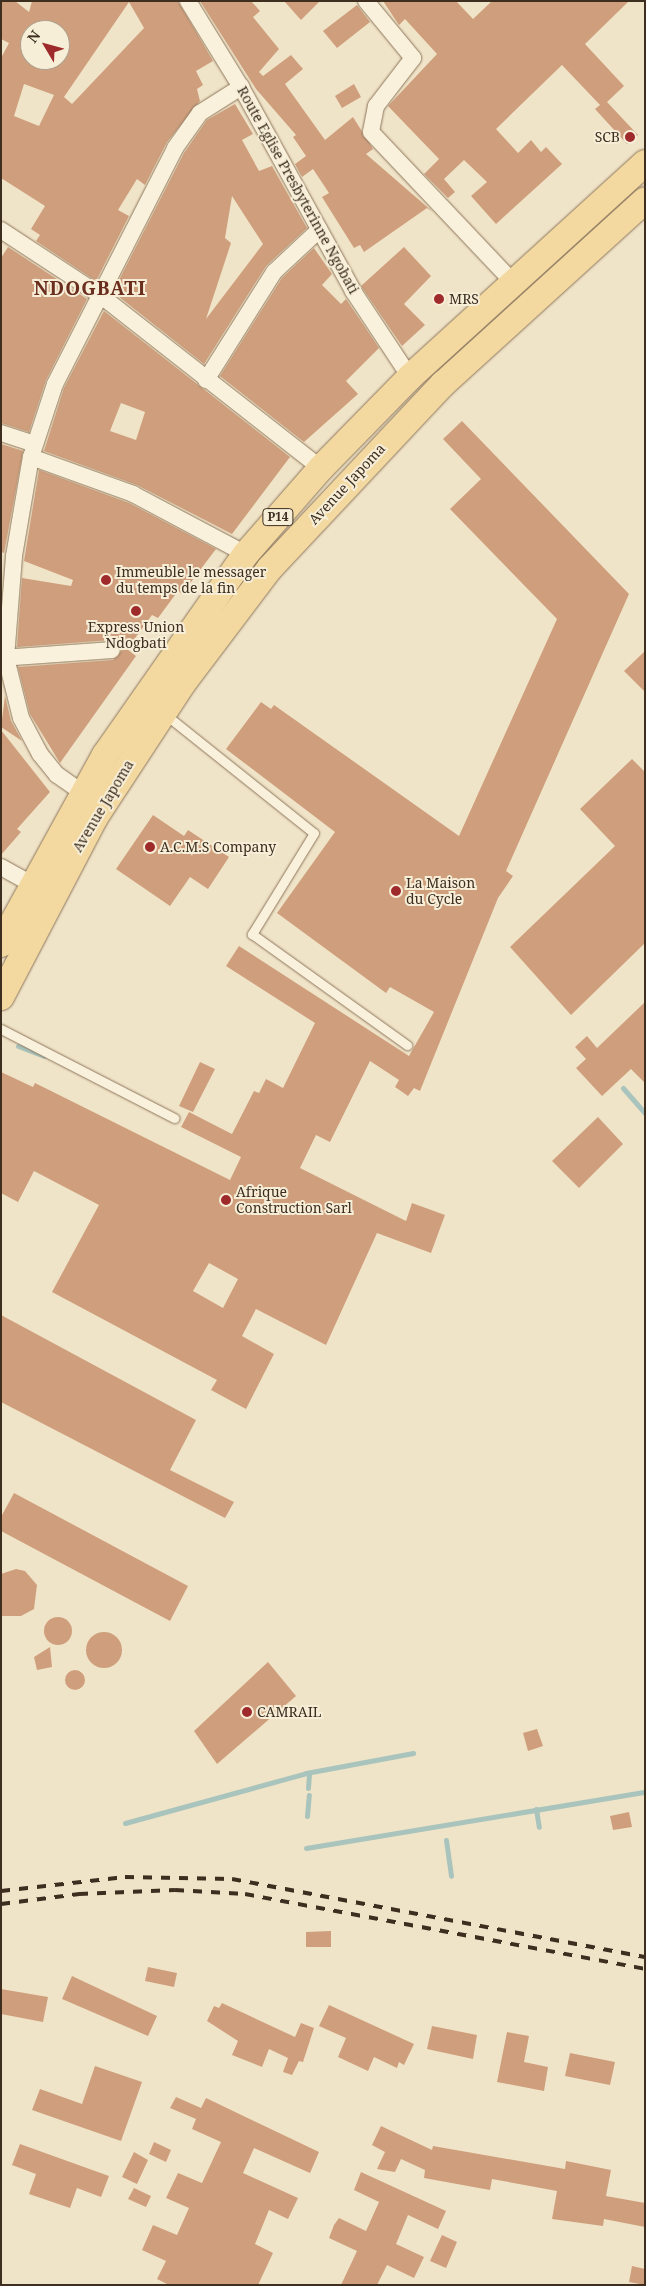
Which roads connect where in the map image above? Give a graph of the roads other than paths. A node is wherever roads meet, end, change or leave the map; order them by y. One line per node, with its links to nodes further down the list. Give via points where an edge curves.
1 (188, 1): 3 (street, Route Eglise Presbyterinne Ngobati)
2 (366, 1): 10 (street, via 414,58 376,106 371,132)
3 (241, 87): 7 (street, Route Eglise Presbyterinne Ngobati); 11 (street, via 192,122)
4 (645, 163): 8 (main road, Avenue Japoma / P14)
5 (645, 200): 9 (main road, Avenue Japoma / P14)
6 (1, 230): 11 (street)
7 (319, 230): 12 (street, Route Eglise Presbyterinne Ngobati); 13 (street, via 274,272)
8 (569, 230): 9 (main road); 10 (main road, Avenue Japoma / P14)
9 (589, 251): 14 (main road, Avenue Japoma / P14)
10 (512, 281): 12 (main road, Avenue Japoma / P14)
11 (100, 295): 13 (street); 16 (street, via 55,384)
12 (417, 370): 14 (main road); 17 (main road, Avenue Japoma / P14)
13 (206, 380): 17 (street)
14 (443, 384): 21 (main road, Avenue Japoma / P14, via 270,568)
15 (1, 433): 16 (street)
16 (32, 451): 18 (street, via 133,494); 20 (street, via 11,583)
17 (321, 468): 18 (main road, Avenue Japoma / P14)
18 (246, 554): 22 (main road, Avenue Japoma / P14, via 184,637)
19 (112, 650): 20 (street)
20 (4, 658): 22 (street, via 20,718 40,754 56,774)
21 (164, 713): 26 (main road, Avenue Japoma / P14, via 94,818); 28 (lane, via 314,833 252,934)
22 (83, 793): 24 (main road, Avenue Japoma / P14)
23 (1, 867): 24 (street)
24 (32, 884): 25 (main road, Avenue Japoma / P14)
25 (1, 944)
26 (1, 996)
27 (1, 1029): 29 (lane)
28 (407, 1045)
29 (174, 1118)

